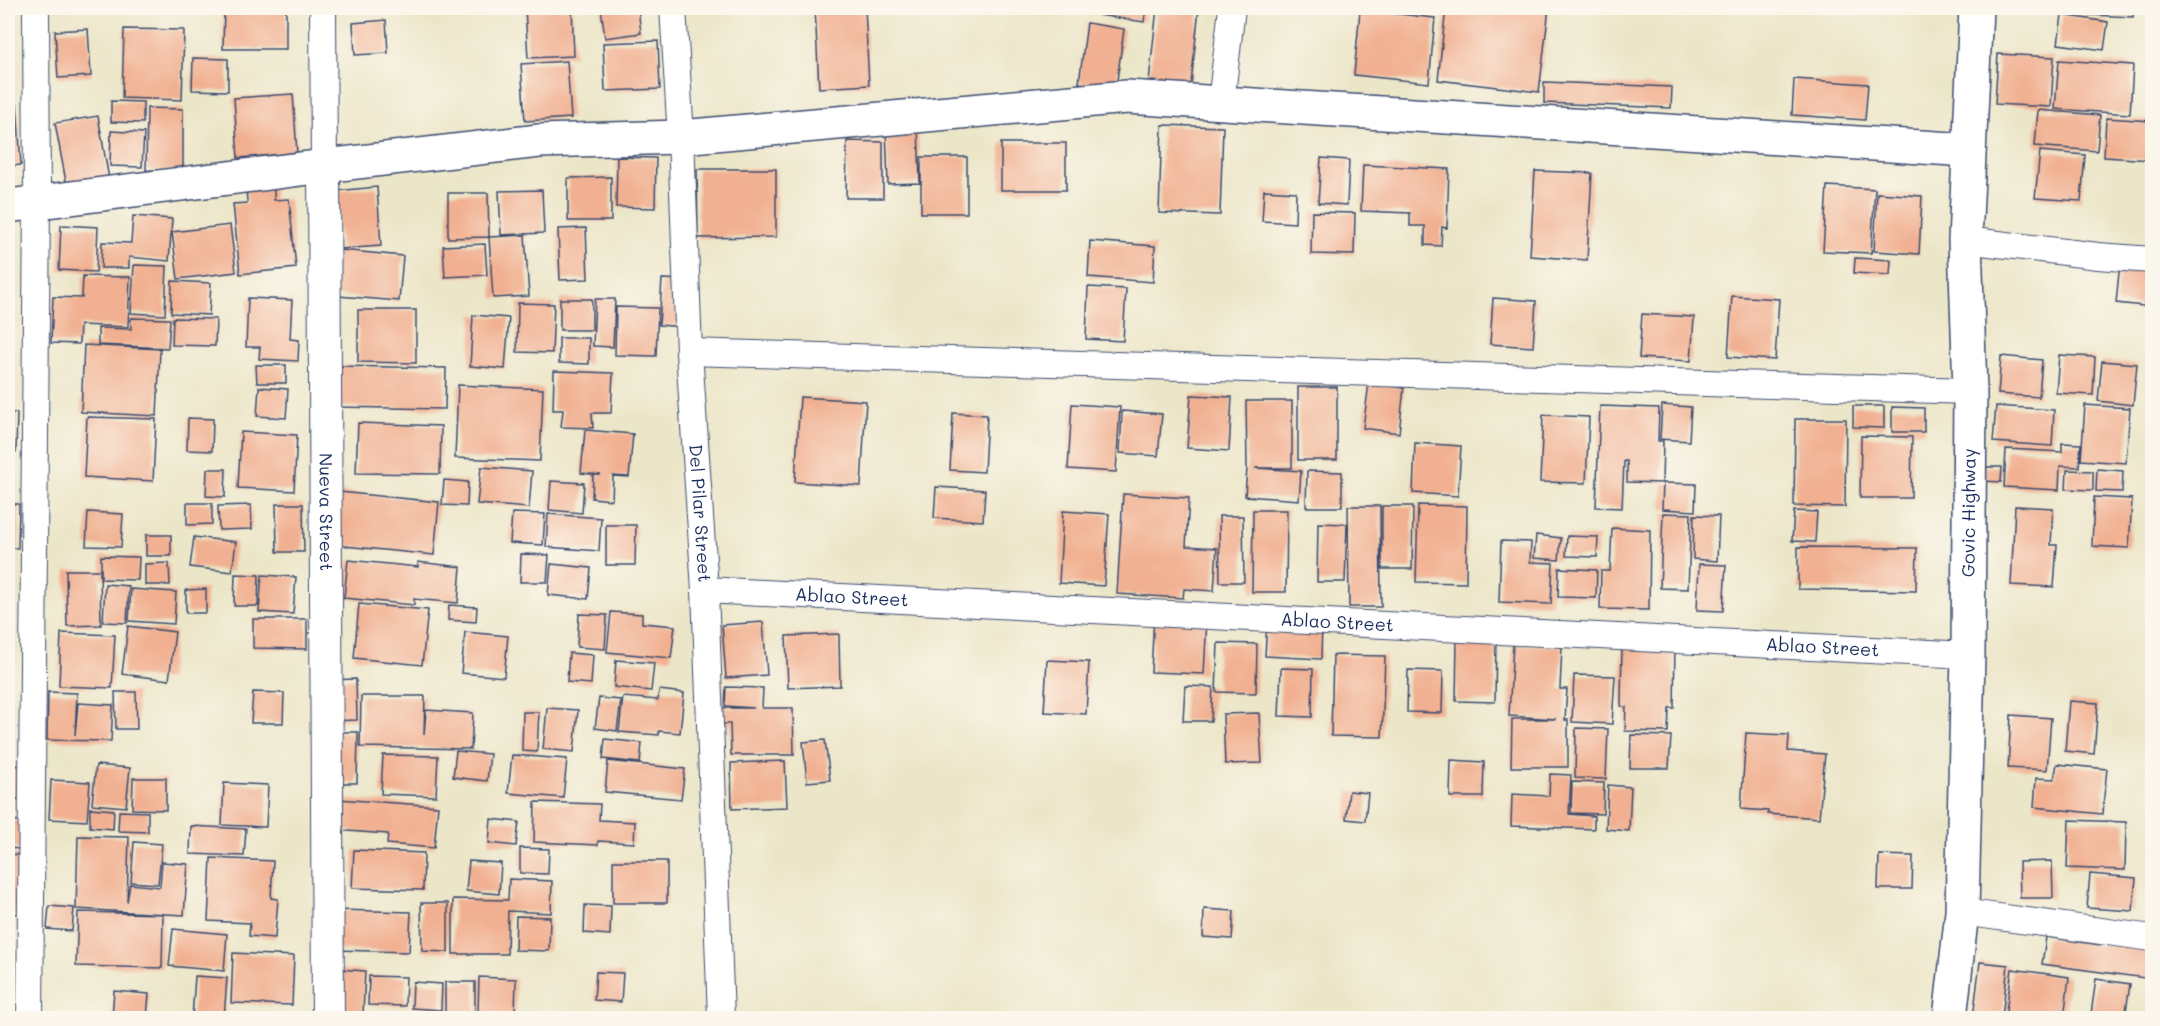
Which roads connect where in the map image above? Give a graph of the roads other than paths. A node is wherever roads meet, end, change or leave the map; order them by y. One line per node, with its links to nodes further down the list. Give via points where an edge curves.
1 (36, 8): 10 (street)
2 (323, 8): 9 (street, Nueva Street)
3 (673, 8): 7 (street, Del Pilar Street)
4 (1232, 8): 6 (street)
5 (1976, 8): 8 (main road, Govic Highway)
6 (1221, 103): 7 (main road, via 1127,97); 8 (main road)
7 (681, 137): 9 (main road, via 539,141); 13 (street, Del Pilar Street)
8 (1969, 150): 11 (main road, Govic Highway)
9 (324, 166): 10 (main road); 20 (street, Nueva Street)
10 (22, 204): 19 (street)
11 (1965, 240): 12 (street); 14 (main road, Govic Highway)
12 (2152, 260)
13 (689, 352): 14 (street); 15 (street, Del Pilar Street)
14 (1970, 391): 16 (main road, Govic Highway)
15 (705, 590): 16 (street, Ablao Street); 21 (street, Del Pilar Street)
16 (1968, 656): 17 (main road, Govic Highway)
17 (1962, 912): 18 (street); 22 (main road, Govic Highway)
18 (2152, 938)
19 (30, 1018)
20 (328, 1018)
21 (721, 1018)
22 (1950, 1018)

